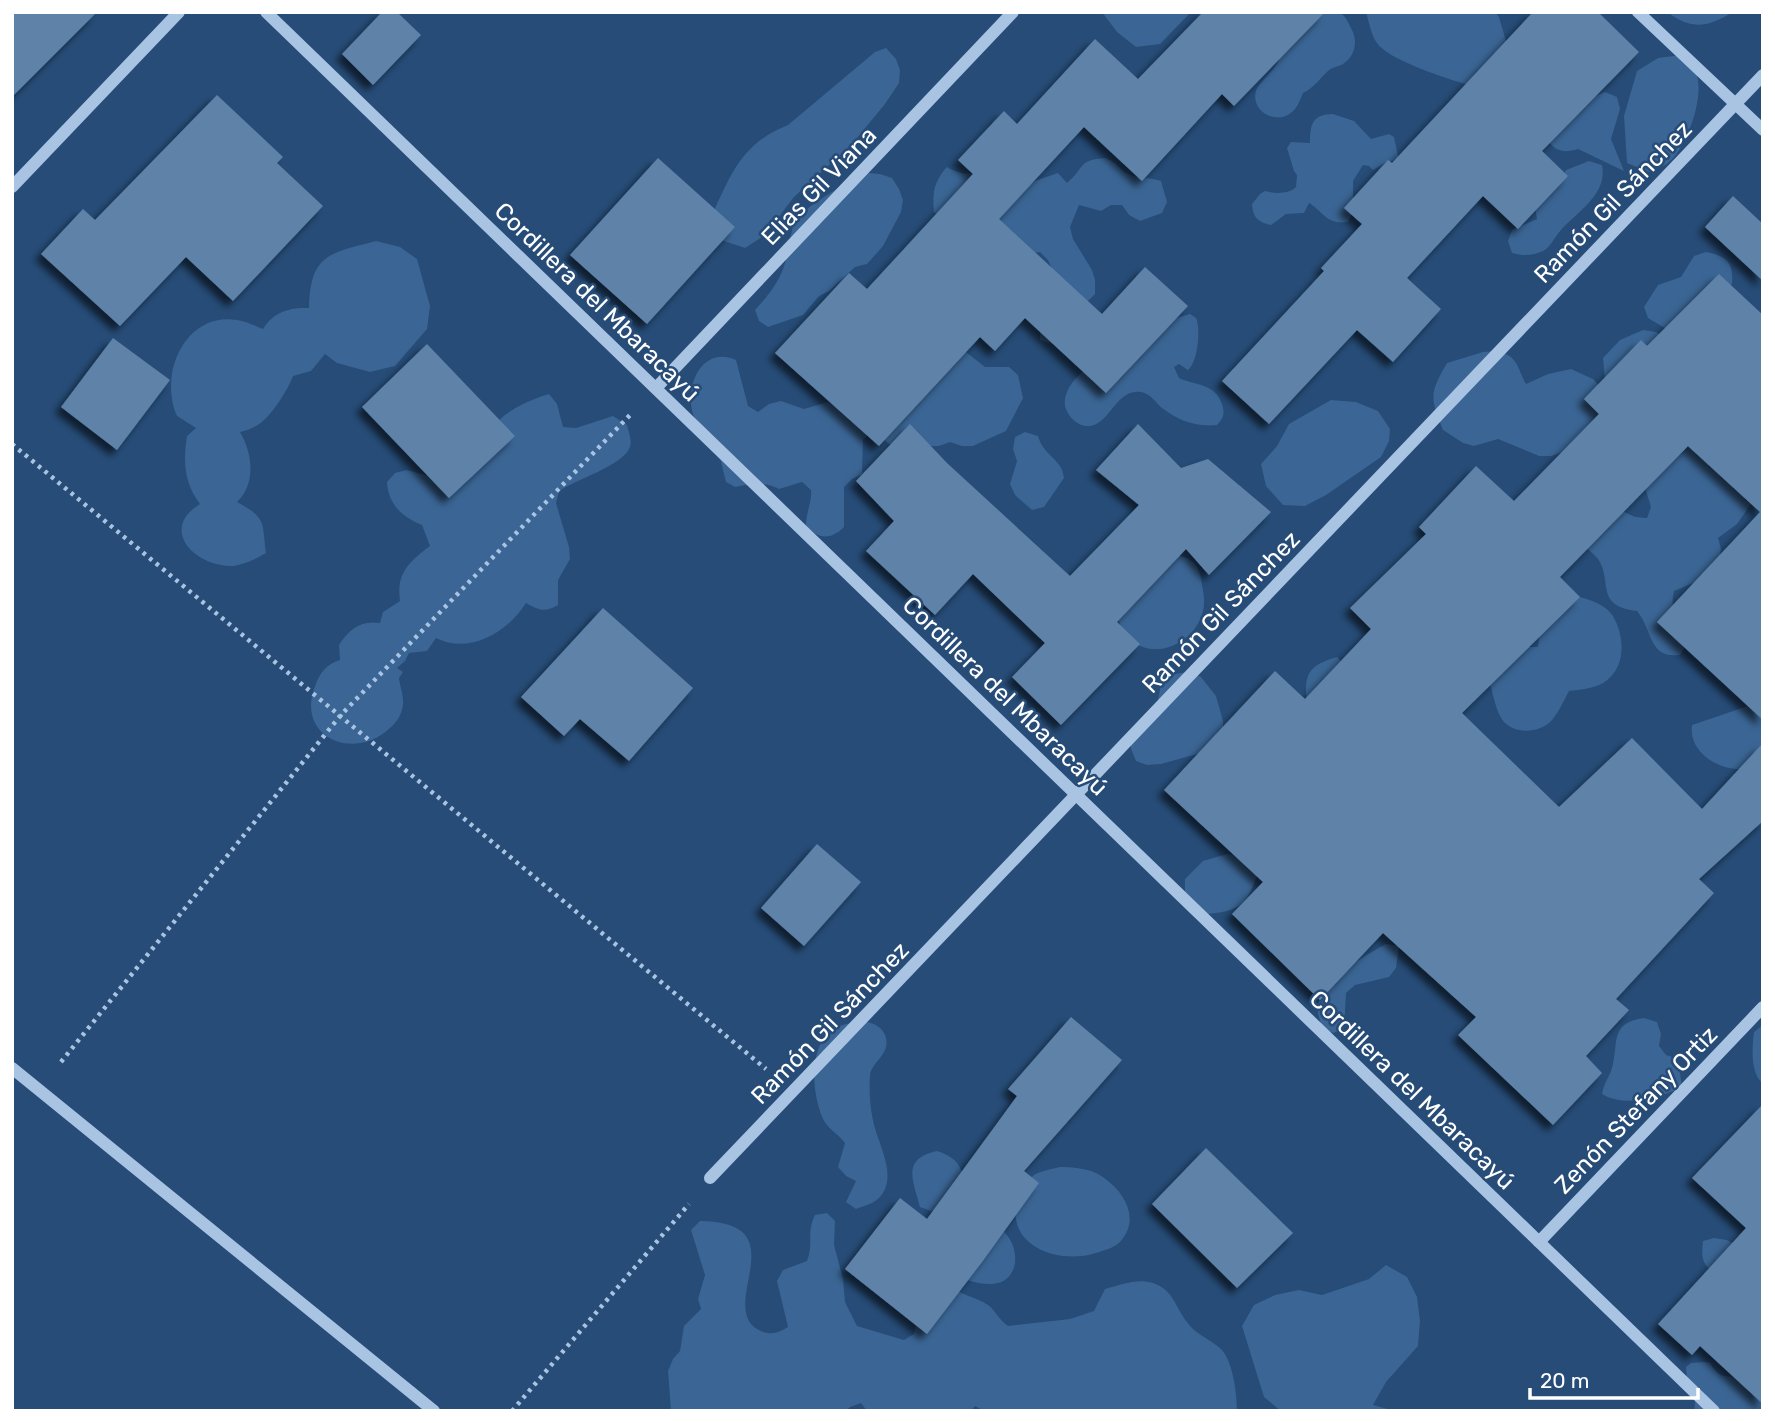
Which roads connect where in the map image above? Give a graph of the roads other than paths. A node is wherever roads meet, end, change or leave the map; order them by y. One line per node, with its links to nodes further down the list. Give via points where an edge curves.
1 (178, 12): 8 (street)
2 (266, 12): 9 (street, Cordillera del Mbaracayú)
3 (1013, 12): 9 (street, Elias Gil Viana)
4 (1638, 12): 6 (street)
5 (1763, 75): 6 (street, Ramón Gil Sánchez)
6 (1736, 104): 7 (street); 10 (street, Ramón Gil Sánchez)
7 (1763, 130)
8 (12, 187)
9 (656, 388): 10 (street, Cordillera del Mbaracayú)
10 (1077, 795): 13 (street, Ramón Gil Sánchez); 14 (street, Cordillera del Mbaracayú)
11 (1763, 1007): 14 (street, Zenón Stefany Ortiz)
12 (12, 1068): 15 (street)
13 (710, 1178)
14 (1539, 1242): 16 (street, Cordillera del Mbaracayú)
15 (434, 1411)
16 (1714, 1411)

